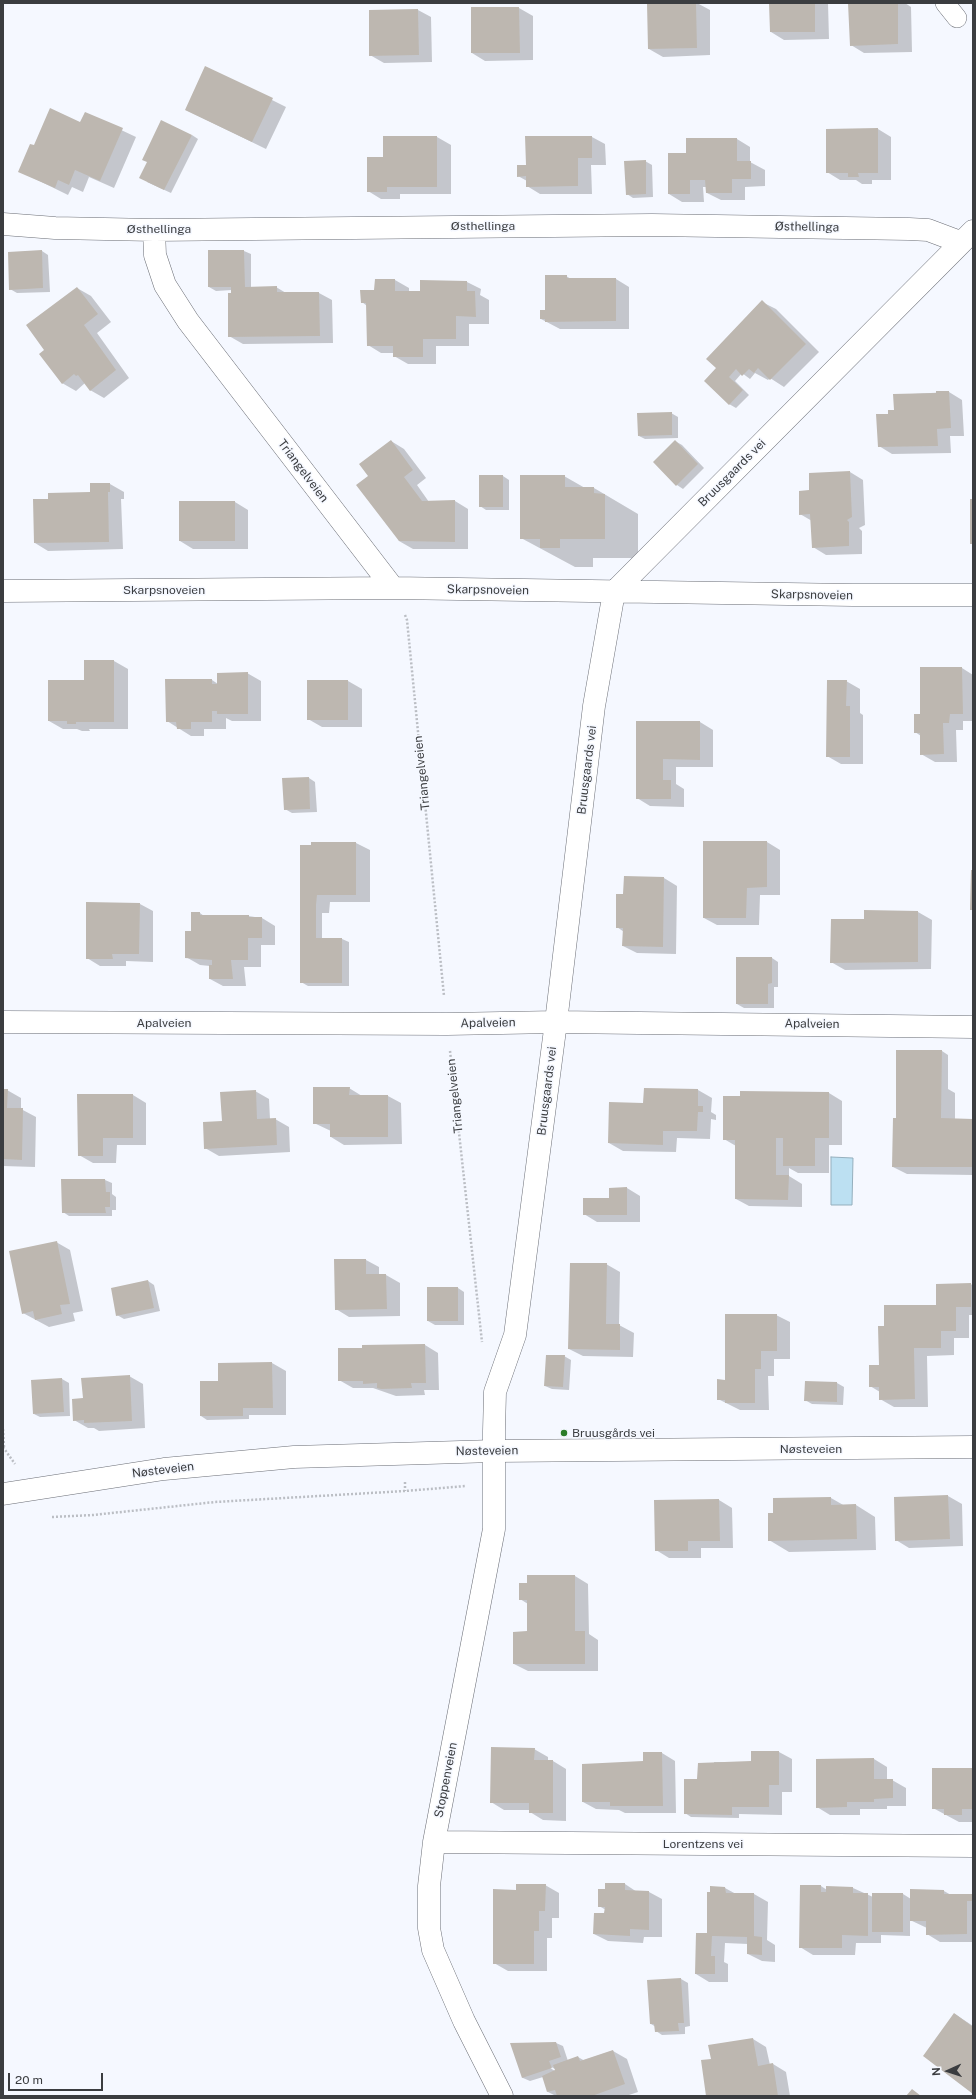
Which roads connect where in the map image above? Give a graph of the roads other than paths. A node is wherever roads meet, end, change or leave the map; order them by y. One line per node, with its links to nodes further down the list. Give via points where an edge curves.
1 (945, 3): 2 (lane)
2 (957, 18)
3 (3, 224): 4 (street, Østhellinga)
4 (154, 230): 5 (street, Østhellinga, via 676,225 909,229); 6 (street, Triangelveien, via 155,255 165,285 188,321)
5 (967, 237): 8 (street, Bruusgaards vei)
6 (392, 588): 7 (street, Skarpsnoveien); 8 (street, Skarpsnoveien)
7 (3, 591)
8 (614, 592): 9 (street, Skarpsnoveien); 11 (street, Bruusgaards vei, via 594,706)
9 (973, 595)
10 (3, 1022): 11 (street, Apalveien)
11 (556, 1022): 12 (street, Apalveien); 14 (street, Bruusgaards vei, via 515,1335 495,1392)
12 (973, 1027)
13 (973, 1447): 14 (street, Nøsteveien)
14 (494, 1451): 15 (street, Nøsteveien, via 294,1457 212,1464); 16 (street, Stoppenveien, via 494,1529)
15 (3, 1494)
16 (434, 1842): 17 (street, Lorentzens vei); 18 (street, Stoppenveien, via 428,1903 432,1950)
17 (973, 1846)
18 (502, 2096)

